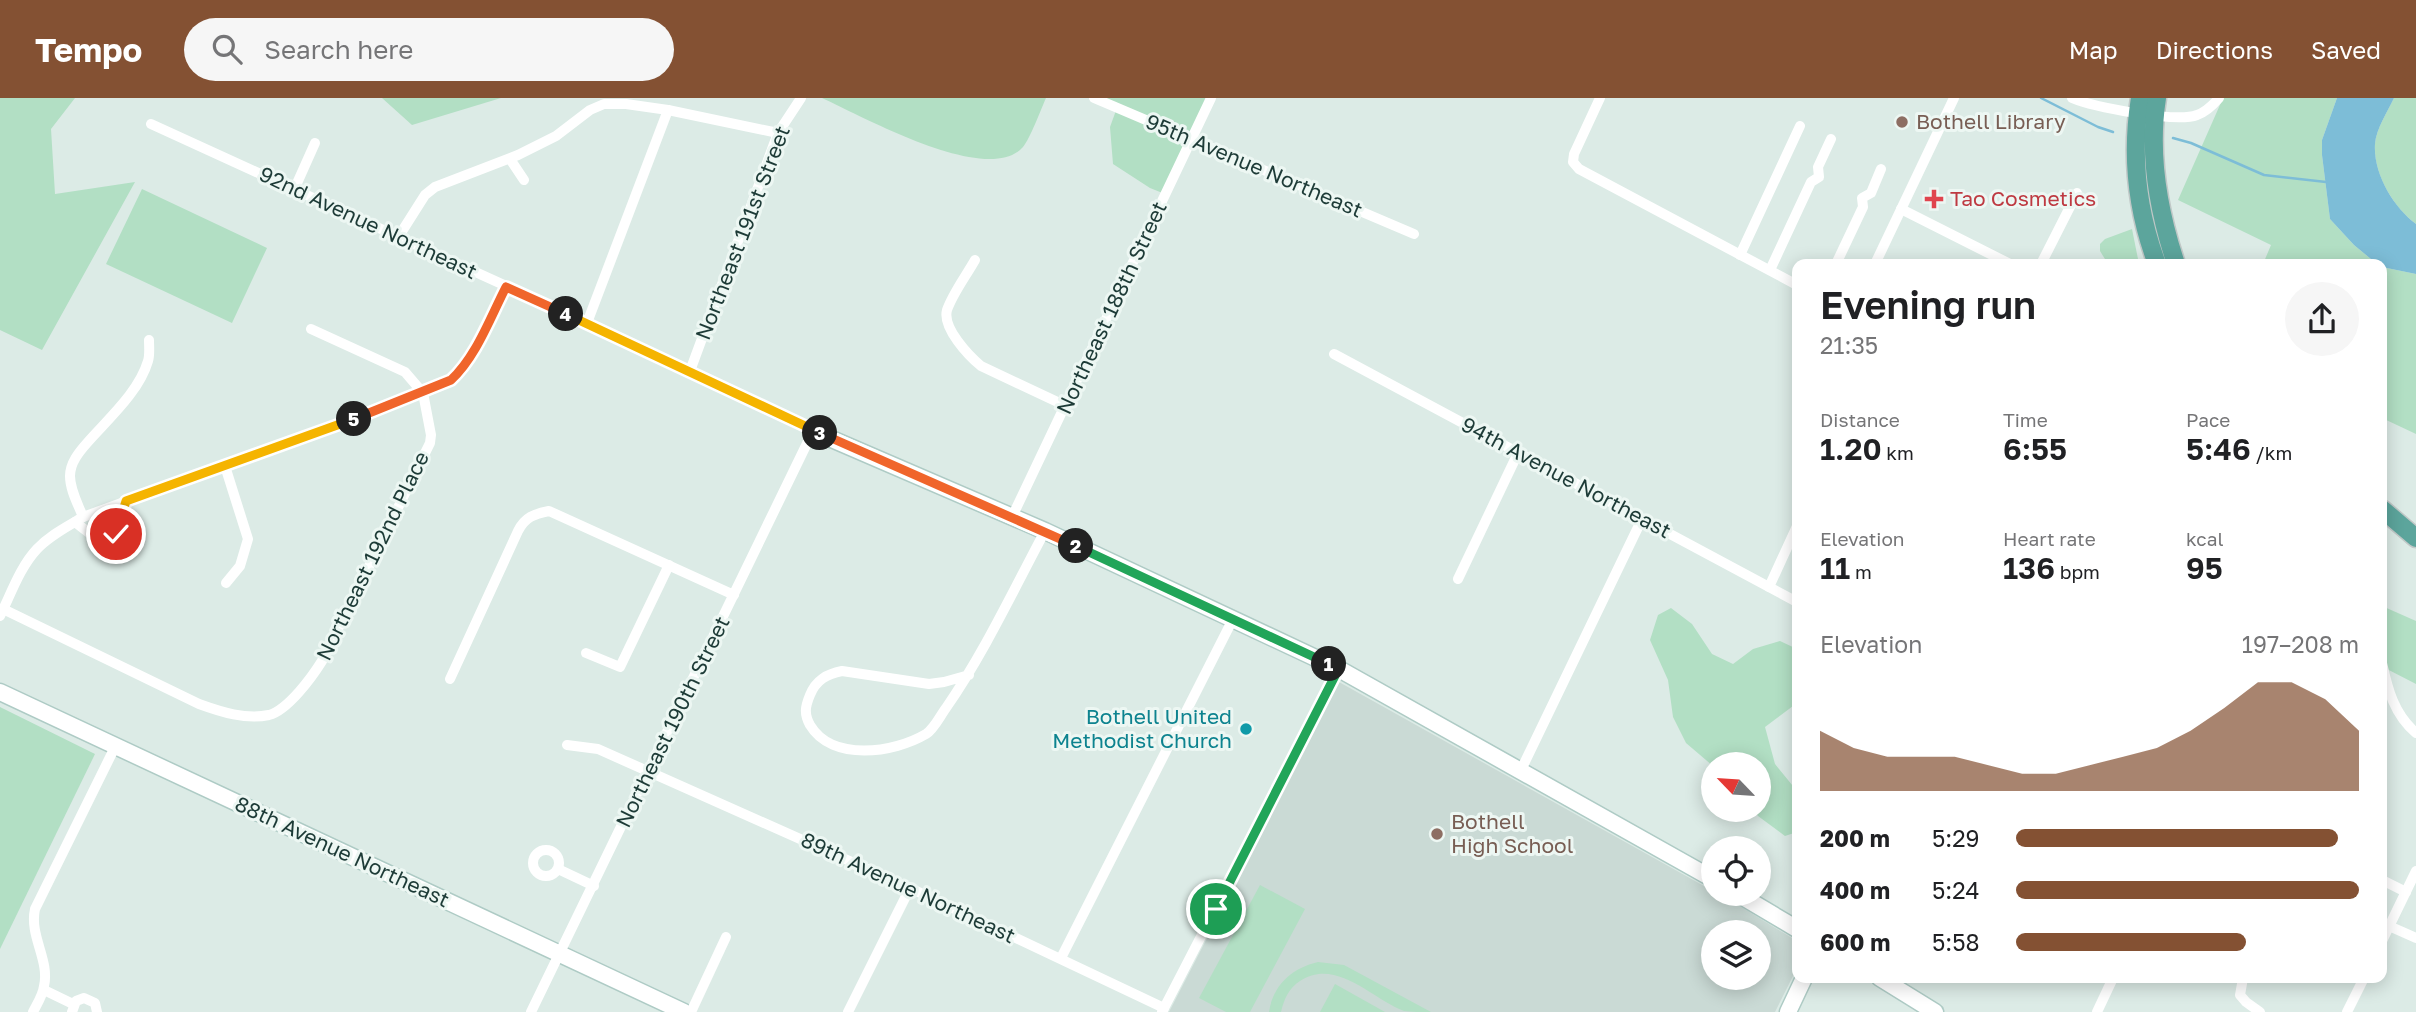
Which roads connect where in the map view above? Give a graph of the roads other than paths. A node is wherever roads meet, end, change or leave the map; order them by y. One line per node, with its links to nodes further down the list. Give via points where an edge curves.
1 (801, 98): 12 (street, Northeast 191st Street)
2 (1094, 98): 14 (street, 95th Avenue Northeast)
3 (1211, 98): 14 (street, Northeast 188th Street)
4 (1600, 98): 24 (street, via 1574,154 1579,169)
5 (1954, 98): 21 (street)
6 (2072, 98): 8 (street, via 2124,112)
7 (2219, 98): 8 (street, via 2198,115 2185,117)
8 (2147, 106): 29 (main road, via 2136,148 2137,182); 30 (main road, via 2162,220)
9 (668, 110): 12 (street); 16 (street, via 604,104); 35 (street)
10 (151, 124): 19 (street, 92nd Avenue Northeast)
11 (1800, 126): 24 (street)
12 (778, 133): 39 (street, Northeast 191st Street)
13 (1831, 139): 32 (street, via 1818,167 1819,177 1811,182)
14 (1191, 141): 22 (street, 95th Avenue Northeast); 41 (street, Northeast 188th Street)
15 (315, 144): 19 (street)
16 (510, 159): 18 (street); 23 (street, via 435,187)
17 (1881, 169): 25 (street, via 1871,192 1863,198)
18 (524, 180)
19 (294, 190): 23 (street, 92nd Avenue Northeast)
20 (2077, 193): 28 (street)
21 (1901, 209): 26 (street); 27 (street)
22 (1414, 234)
23 (399, 236): 34 (street, 92nd Avenue Northeast)
24 (1740, 255): 32 (street)
25 (1838, 259)
26 (1877, 259)
27 (2000, 259)
28 (2044, 259)
29 (2156, 259)
30 (2174, 259)
31 (975, 260): 41 (street, via 946,312 957,340 981,366)
32 (1770, 270): 33 (street)
33 (1792, 282)
34 (506, 287): 35 (street, 92nd Avenue Northeast); 40 (street, via 463,369)
35 (587, 323): 39 (street, 92nd Avenue Northeast)
36 (311, 329): 40 (street, via 405,372)
37 (149, 340): 48 (street, via 145,371 71,466)
38 (1334, 354): 43 (street, 94th Avenue Northeast)
39 (690, 371): 42 (street, 92nd Avenue Northeast)
40 (423, 393): 44 (street); 59 (street, Northeast 192nd Place, via 430,443 310,682 271,715 240,716 199,704)
41 (1066, 406): 47 (street, Northeast 188th Street)
42 (813, 431): 47 (street, 92nd Avenue Northeast); 57 (street, Northeast 190th Street)
43 (1518, 453): 49 (street, 94th Avenue Northeast); 54 (street)
44 (225, 466): 45 (street); 55 (street, via 248,539 240,566)
45 (126, 501): 48 (street); 48 (street, via 116,534 109,541 93,536)
46 (2387, 513): 52 (main road)
47 (1012, 517): 50 (street, 92nd Avenue Northeast)
48 (79, 519): 59 (street, via 36,549)
49 (1642, 519): 56 (street, 94th Avenue Northeast); 70 (street)
50 (1045, 531): 60 (street, 92nd Avenue Northeast); 63 (street)
51 (1792, 537): 56 (street)
52 (2416, 538)
53 (669, 565): 57 (street); 61 (street, via 620,667); 64 (street, via 549,512 535,513 518,531)
54 (1458, 579)
55 (226, 583)
56 (1769, 587): 58 (street, 94th Avenue Northeast)
57 (734, 596): 71 (street, Northeast 190th Street)
58 (1792, 599)
59 (2, 613)
60 (1233, 619): 62 (street, 92nd Avenue Northeast); 86 (street)
61 (586, 653)
62 (1339, 668): 70 (street, 92nd Avenue Northeast); 94 (street)
63 (969, 675): 63 (street, via 929,684 830,673 812,690 805,716 828,743 859,751 886,750 929,733)
64 (450, 680)
65 (2387, 684): 67 (street, via 2402,720)
66 (0, 692): 68 (street, 88th Avenue Northeast)
67 (2416, 733)
68 (116, 745): 85 (street, 88th Avenue Northeast); 92 (street, via 35,909 33,928 45,973)
69 (567, 745): 71 (street, 89th Avenue Northeast, via 598,749)
70 (1521, 770): 74 (street, 92nd Avenue Northeast)
71 (649, 771): 76 (street, Northeast 190th Street); 77 (street, 89th Avenue Northeast)
72 (558, 869): 76 (street)
73 (2416, 871): 78 (street)
74 (1701, 872)
75 (2387, 882): 78 (street)
76 (594, 886): 85 (street, Northeast 190th Street)
77 (910, 888): 86 (street, 89th Avenue Northeast); 100 (street)
78 (2406, 892): 81 (street)
79 (1758, 906): 80 (street)
80 (1792, 926)
81 (2389, 926): 82 (street); 84 (street)
82 (2387, 930)
83 (726, 937): 99 (street)
84 (2416, 938)
85 (561, 954): 97 (street, Northeast 190th Street); 98 (street, 88th Avenue Northeast)
86 (1061, 958): 94 (street, 89th Avenue Northeast)
87 (1802, 983): 101 (street)
88 (1888, 983): 102 (street)
89 (2111, 983): 103 (street)
90 (2242, 983): 104 (street, via 2241,995)
91 (2362, 983): 105 (street)
92 (44, 990): 93 (street); 95 (street)
93 (73, 1008): 96 (street, via 80,999 88,998)
94 (1163, 1010)
95 (33, 1012)
96 (97, 1012)
97 (531, 1012)
98 (684, 1012)
99 (691, 1012)
100 (848, 1012)
101 (1788, 1012)
102 (1935, 1012)
103 (2097, 1012)
104 (2260, 1012)
105 (2347, 1012)

